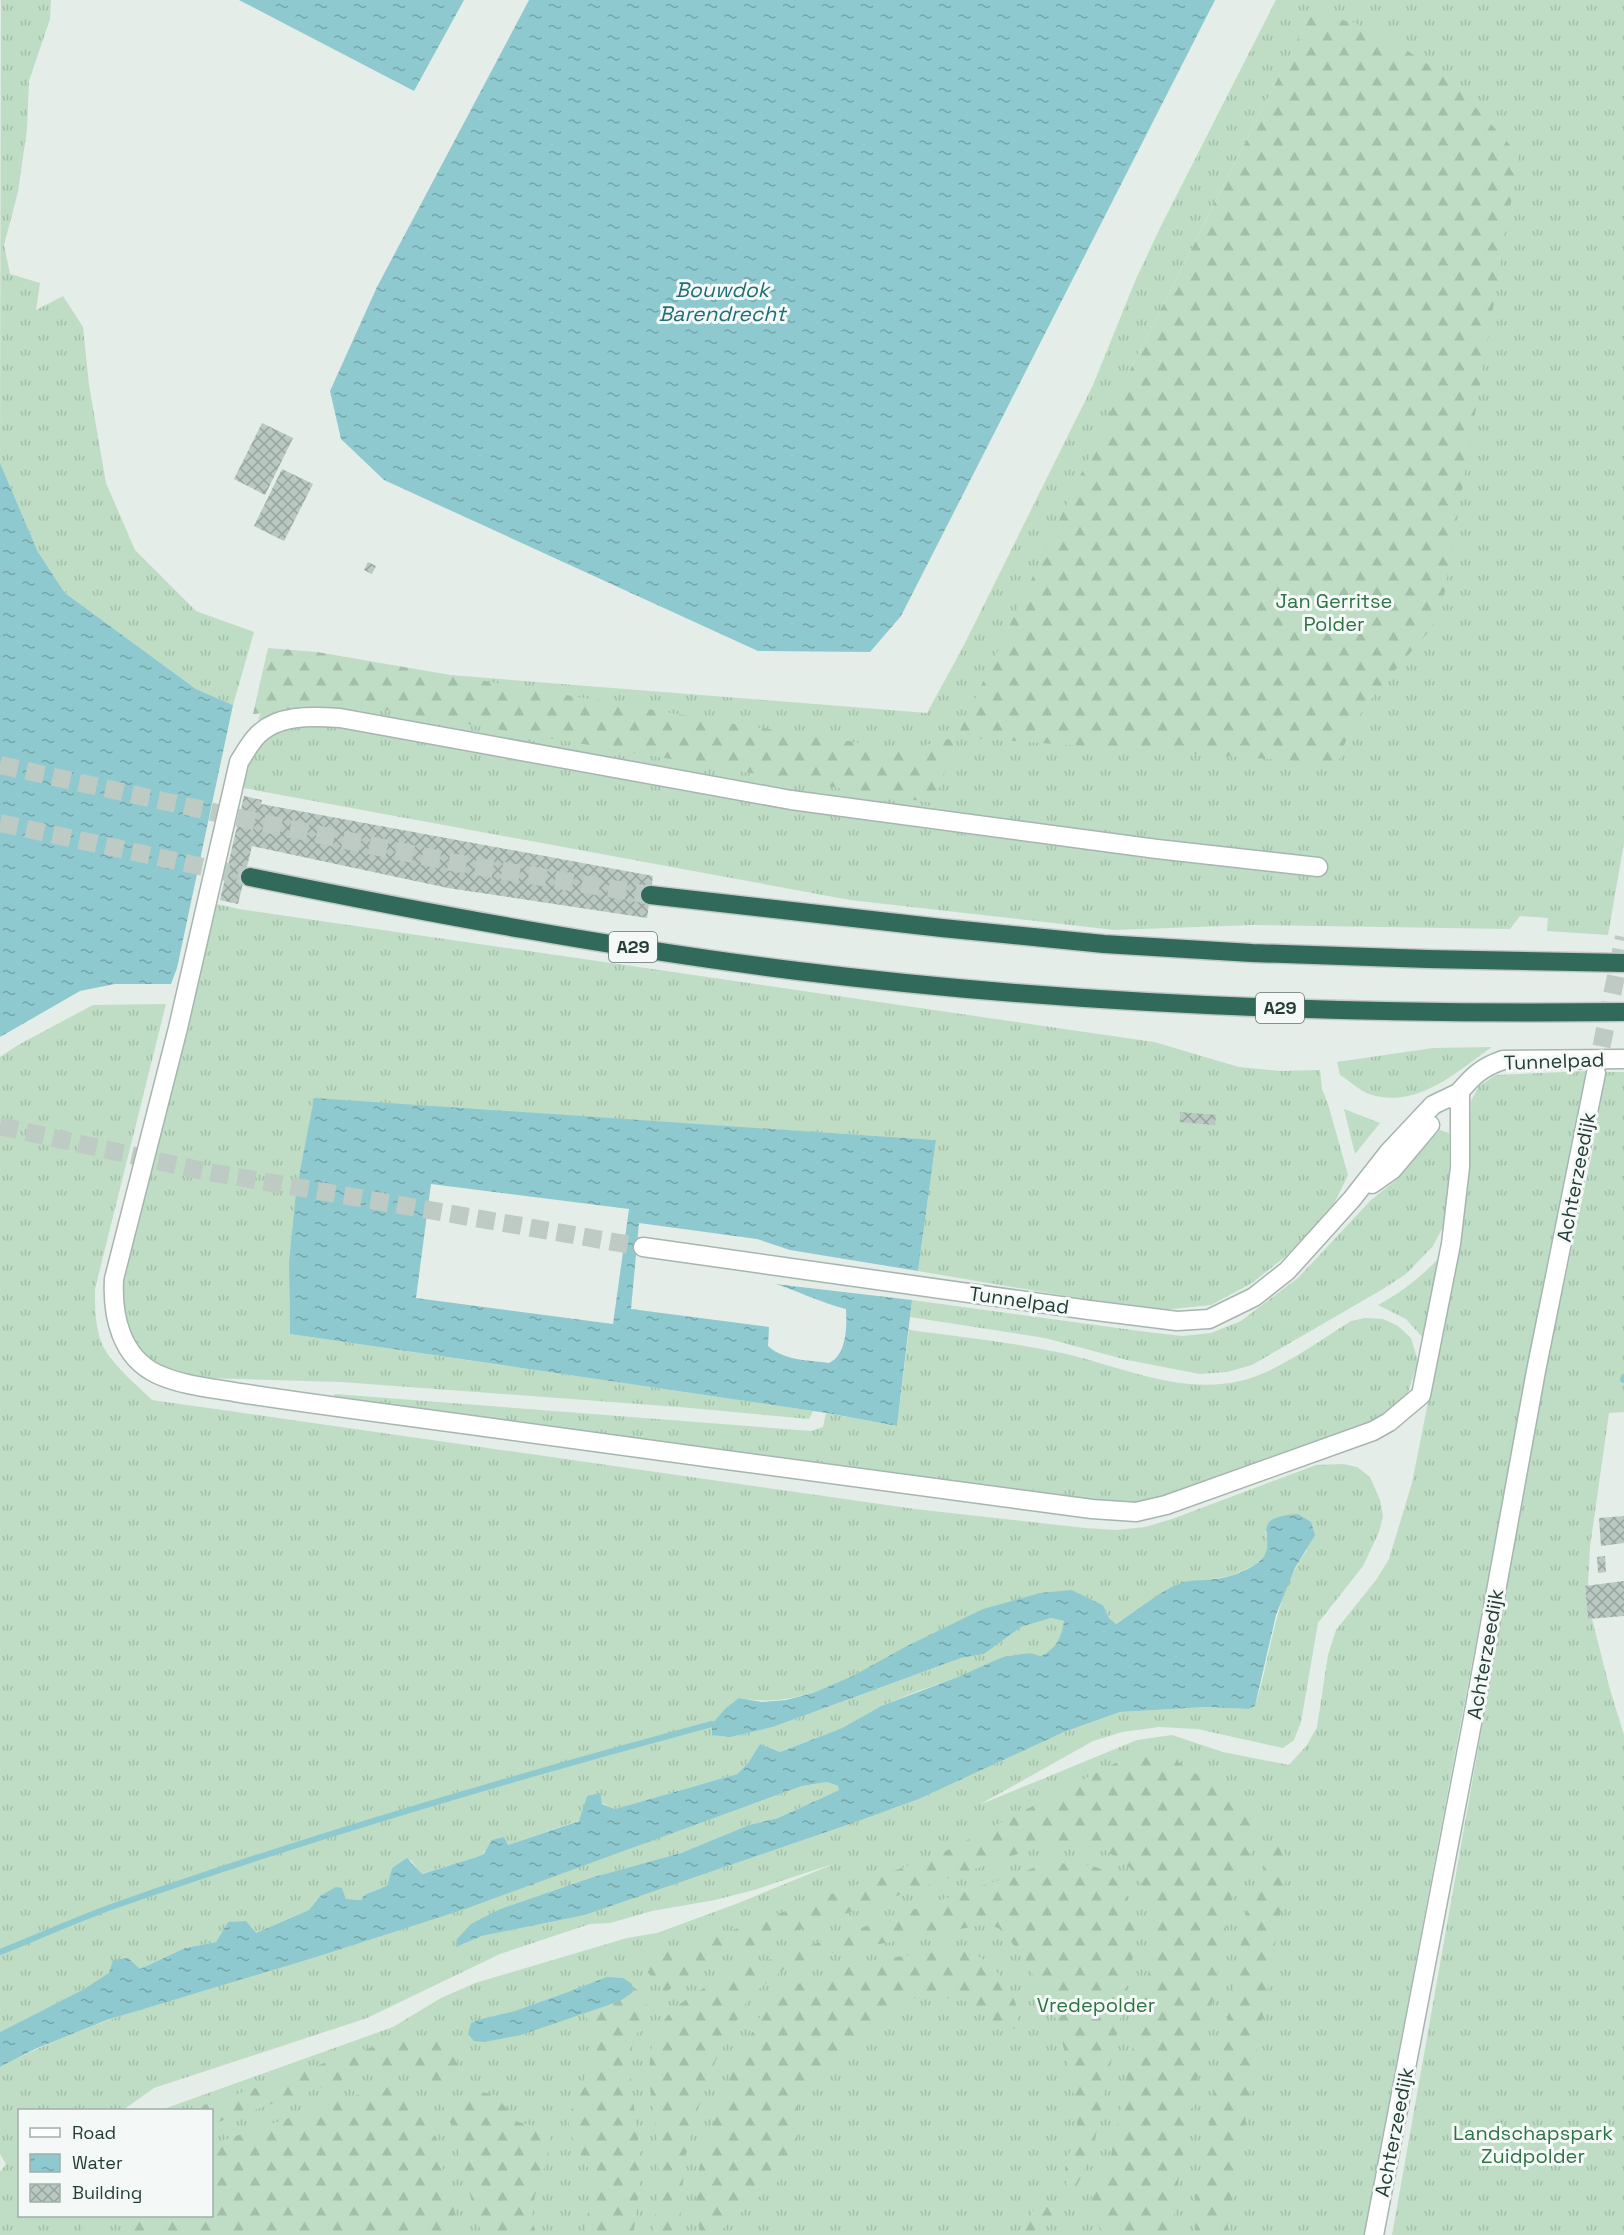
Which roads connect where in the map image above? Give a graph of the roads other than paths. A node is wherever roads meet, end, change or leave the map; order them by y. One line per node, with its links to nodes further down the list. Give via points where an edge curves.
1 (1318, 867): 8 (street, via 791,800 340,718 308,716 280,722 257,736 239,762 178,1028 114,1279 118,1325 137,1360 156,1374 183,1383 708,1458 1136,1512 1166,1505 1373,1431 1421,1395 1449,1255 1461,1167)
2 (250, 878): 5 (highway, A29, via 589,940 799,971 937,985 1072,997 1332,1011)
3 (650, 895): 4 (highway, via 1104,944 1381,958)
4 (1624, 963)
5 (1624, 1012)
6 (1624, 1059): 8 (street, Tunnelpad, via 1503,1060 1476,1073)
7 (1596, 1073): 10 (street, Achterzeedijk, via 1536,1371)
8 (1460, 1092): 9 (street, Tunnelpad, via 1433,1105 1287,1271 1209,1319 1194,1321 1089,1310)
9 (643, 1247)
10 (1374, 2235)

